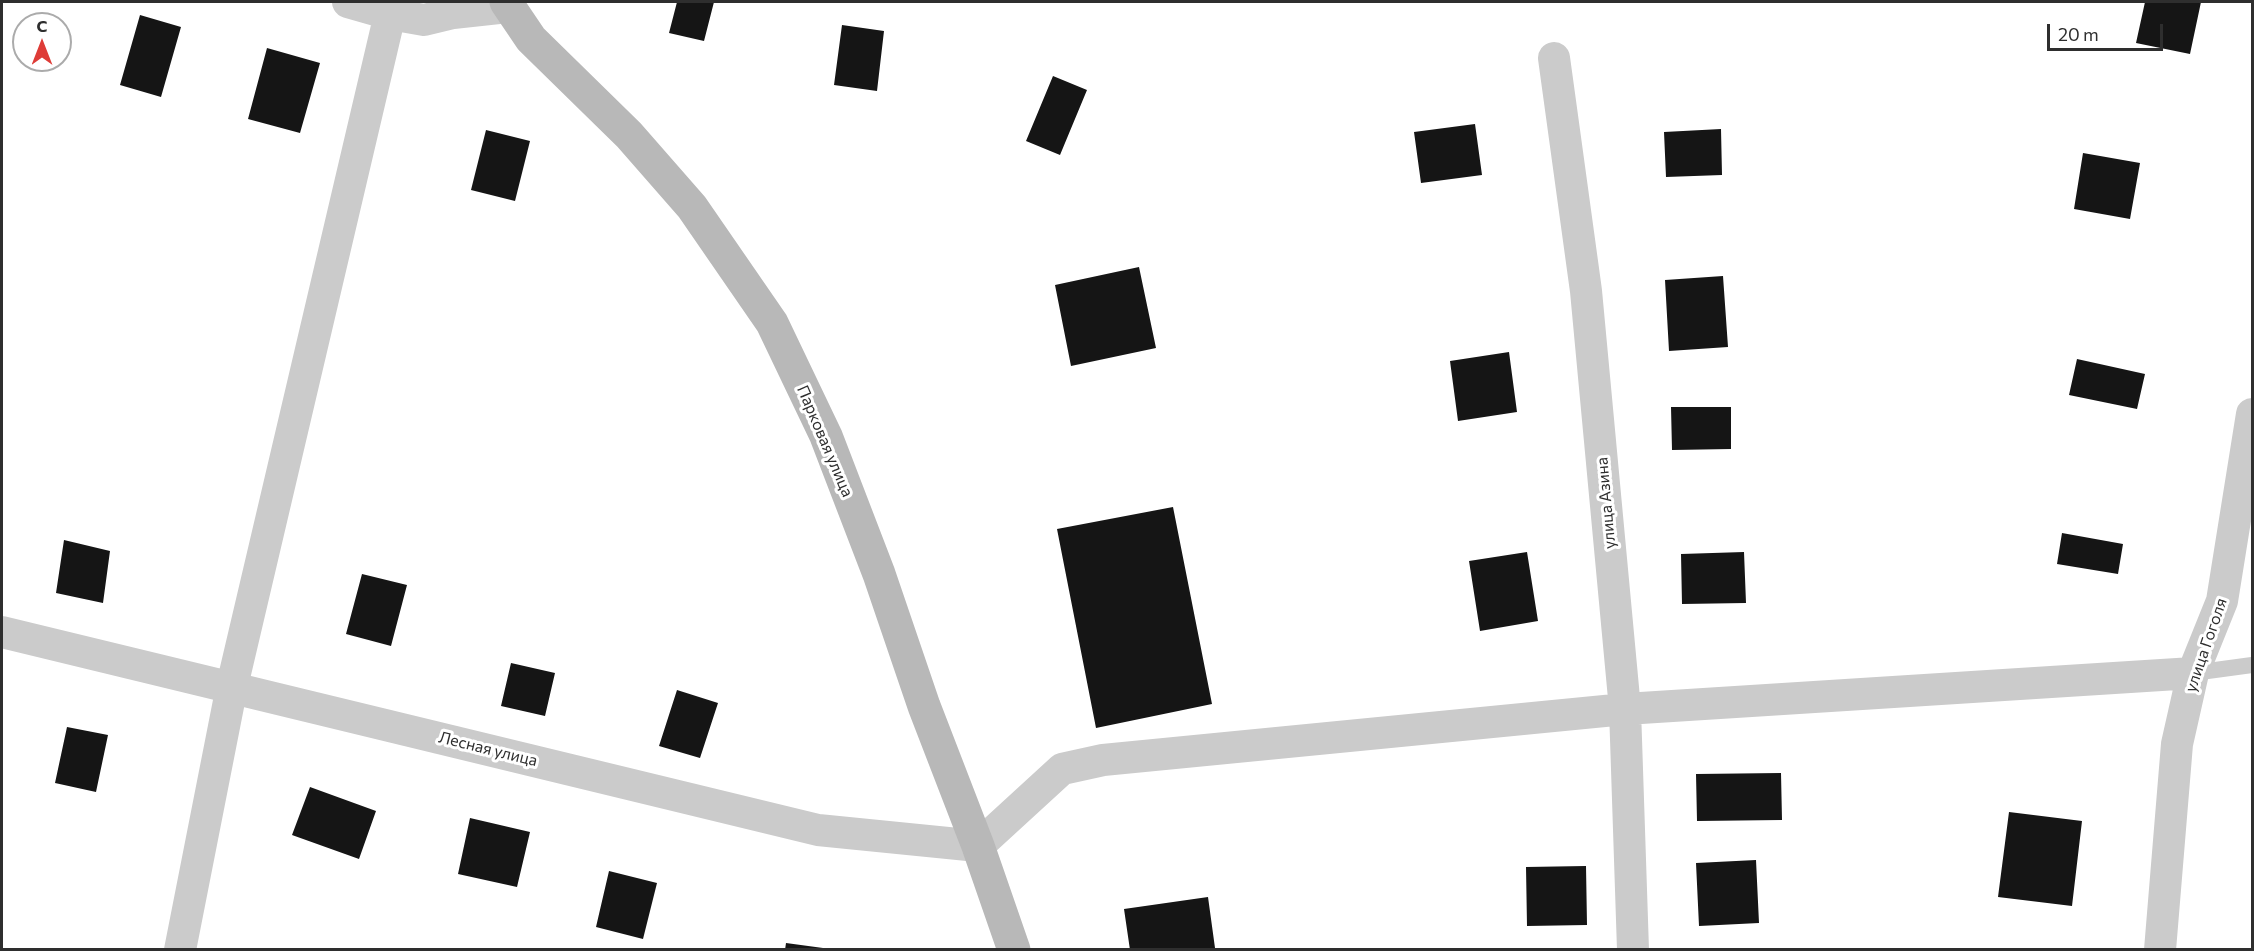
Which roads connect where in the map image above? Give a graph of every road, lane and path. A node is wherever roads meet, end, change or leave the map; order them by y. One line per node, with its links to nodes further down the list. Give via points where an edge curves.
1 (348, 2): 3 (street)
2 (507, 4): 3 (street, via 424,20); 11 (main road, Парковая улица, via 531,39 629,135 692,207 772,323 826,436)
3 (390, 14): 9 (street)
4 (1554, 58): 10 (street, улица Азина, via 1586,291)
5 (2253, 414): 8 (street, улица Гоголя, via 2222,601)
6 (2, 632): 9 (street, Лесная улица)
7 (2253, 665): 8 (lane)
8 (2193, 674): 10 (street); 15 (street, улица Гоголя, via 2177,744)
9 (232, 686): 11 (street, Лесная улица, via 818,831); 12 (street)
10 (1625, 709): 11 (street, via 1103,760 1062,769); 14 (street, улица Азина)
11 (978, 846): 13 (main road, Парковая улица)
12 (180, 950)
13 (1014, 950)
14 (1633, 950)
15 (2160, 950)

